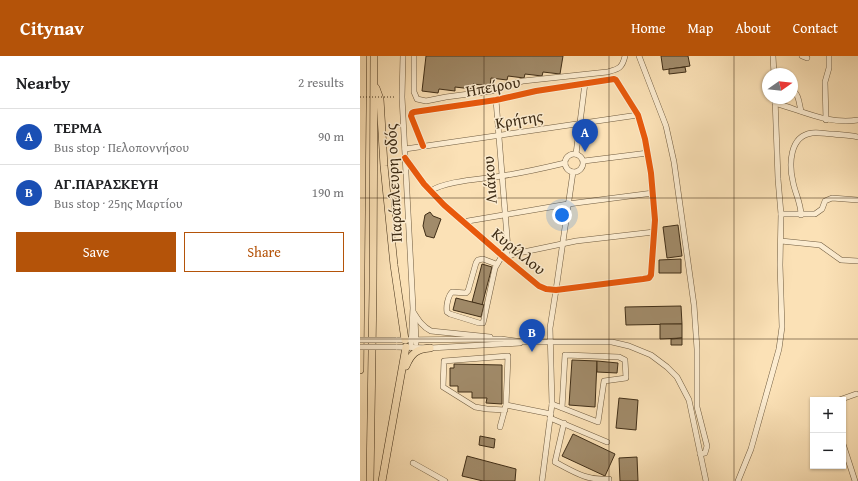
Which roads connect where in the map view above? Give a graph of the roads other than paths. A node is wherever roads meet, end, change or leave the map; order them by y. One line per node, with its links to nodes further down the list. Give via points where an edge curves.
1 (363, 56): 23 (highway)
2 (374, 56): 10 (highway)
3 (403, 56): 25 (street, Παράπλευρη οδός)
4 (414, 56): 5 (street, via 414,92 417,99 426,101 492,91 523,82 607,72 618,69)
5 (625, 56)
6 (639, 56): 70 (street, via 666,126 676,177 694,305 697,407 707,446 705,453)
7 (773, 56): 9 (street)
8 (829, 56): 18 (street, via 825,82)
9 (774, 68)
10 (374, 80): 49 (highway, via 380,99 384,166); 72 (highway)
11 (585, 83): 13 (street, Ηπείρου); 17 (street, Ηπείρου, via 616,80); 20 (street)
12 (798, 99): 16 (street)
13 (496, 100): 21 (street, Λιάκου); 24 (street, Ηπείρου, via 412,113)
14 (775, 104): 37 (street)
15 (784, 104): 16 (street)
16 (801, 111): 18 (street)
17 (638, 115): 20 (street, Κρήτης); 26 (street)
18 (826, 120): 19 (street)
19 (858, 120)
20 (580, 123): 21 (street, Κρήτης); 27 (street)
21 (499, 136): 24 (street, Κρήτης); 32 (street, Λιάκου)
22 (858, 137): 39 (street, via 812,133 800,138 796,143 791,165 793,184 801,204)
23 (361, 138): 58 (highway)
24 (423, 146): 25 (street, Κρήτης)
25 (405, 148): 28 (street, Παράπλευρη οδός)
26 (648, 153): 29 (street); 34 (street)
27 (576, 154): 29 (street); 30 (street, via 568,156)
28 (405, 158): 33 (street, Κυρίλλου); 48 (street, Παράπλευρη οδός)
29 (584, 161): 31 (street, via 581,170)
30 (565, 163): 31 (street); 32 (street)
31 (573, 172): 36 (street)
32 (503, 176): 33 (street, via 448,184); 38 (street, Λιάκου)
33 (431, 191): 40 (street, Κυρίλλου)
34 (653, 193): 36 (street); 41 (street)
35 (858, 200): 39 (street, via 832,198 826,201 819,212)
36 (568, 204): 38 (street); 43 (street)
37 (781, 214): 39 (street); 42 (street)
38 (505, 215): 40 (street); 44 (street, Λιάκου, via 508,249)
39 (801, 215)
40 (465, 223): 44 (street, Κυρίλλου)
41 (654, 232): 43 (street); 47 (street, Κυρίλλου, via 649,278)
42 (781, 241): 45 (street, via 820,245 841,260); 78 (street, via 782,327 779,349 751,449)
43 (563, 244): 44 (street); 47 (street)
44 (503, 257): 46 (street); 47 (street, Κυρίλλου, via 539,286)
45 (858, 261)
46 (496, 264): 46 (street, via 483,322 479,323 447,312 450,294 466,294 468,291 478,260 483,259)
47 (556, 290): 54 (street)
48 (414, 311): 50 (street, Παράπλευρη οδός); 51 (street, via 419,322 431,331); 55 (street, Παράπλευρη οδός)
49 (403, 326): 50 (highway, via 406,330); 55 (highway)
50 (412, 331): 55 (street, Παράπλευρη οδός)
51 (501, 339): 53 (street); 55 (street)
52 (360, 340): 55 (street, bridge, via 396,340)
53 (524, 342): 54 (street); 57 (street)
54 (549, 342): 62 (street); 70 (street, via 612,342 651,355 667,367 682,386 691,407)
55 (411, 343): 56 (street, bridge, via 396,347); 57 (street); 59 (highway)
56 (360, 347)
57 (430, 348): 59 (highway, via 413,353)
58 (360, 370)
59 (401, 379): 73 (highway)
60 (856, 394): 61 (street)
61 (846, 398)
62 (552, 404): 64 (street); 65 (street)
63 (505, 408): 63 (street, via 475,407 442,387 444,361 508,356); 65 (street); 67 (street)
64 (562, 408): 64 (street, via 565,355 619,357 625,360 626,378 604,380 598,422)
65 (551, 416): 66 (street); 75 (street)
66 (564, 424): 68 (street); 76 (street, via 555,462 584,477)
67 (500, 428)
68 (607, 442)
69 (846, 453): 79 (street)
70 (700, 454): 77 (street)
71 (413, 463): 74 (street)
72 (370, 481)
73 (382, 481)
74 (445, 481)
75 (542, 481)
76 (609, 481)
77 (706, 481)
78 (738, 481)
79 (855, 481)

